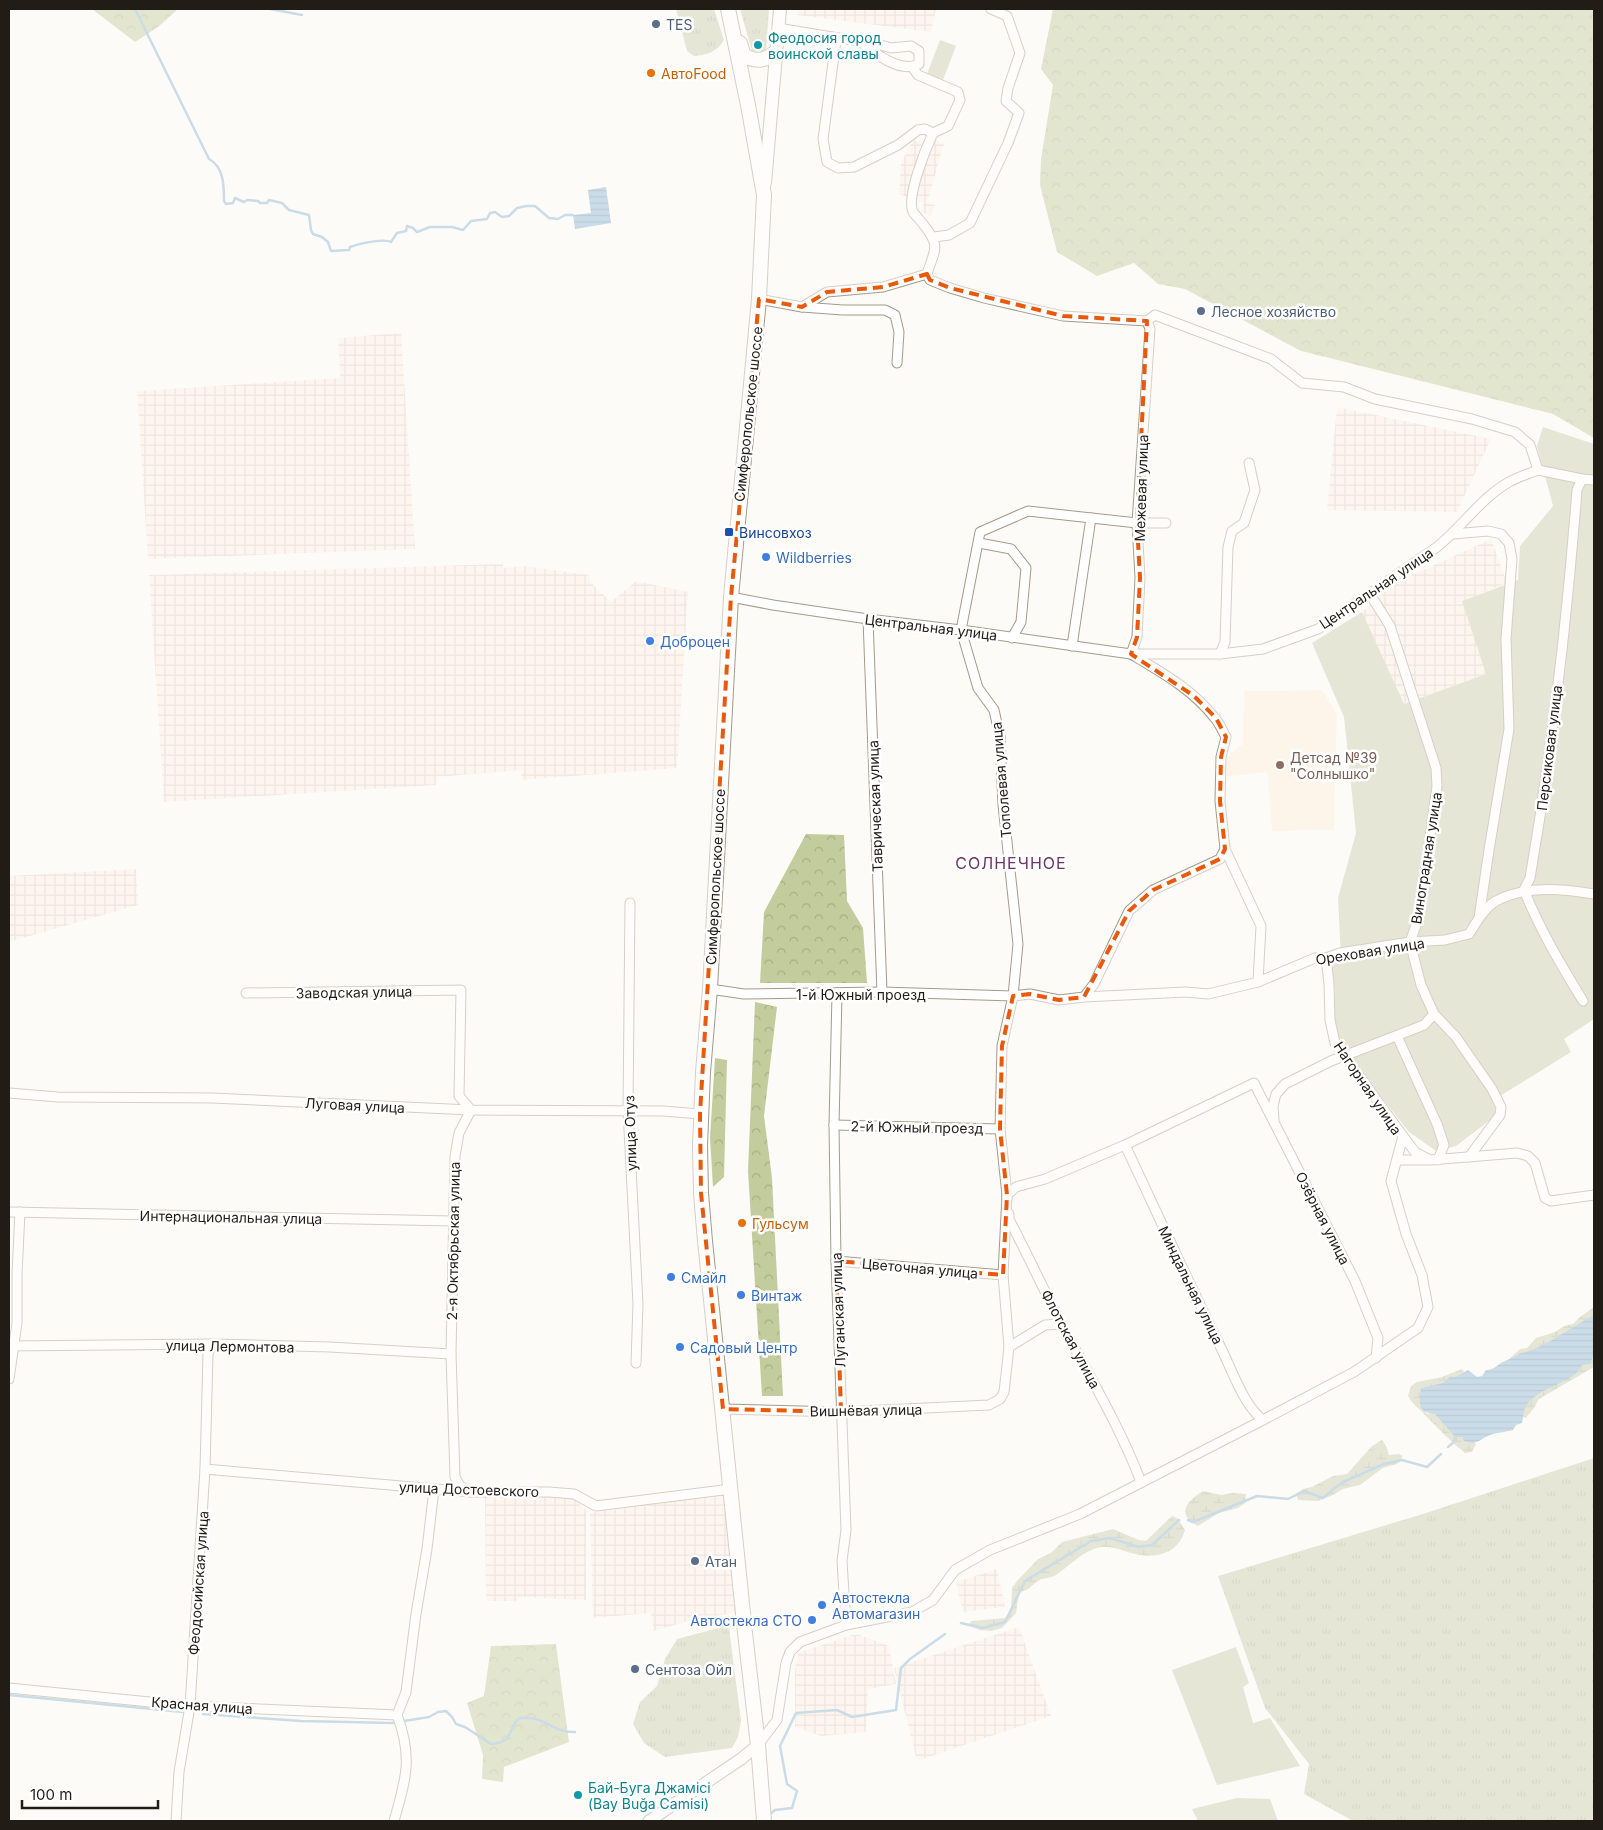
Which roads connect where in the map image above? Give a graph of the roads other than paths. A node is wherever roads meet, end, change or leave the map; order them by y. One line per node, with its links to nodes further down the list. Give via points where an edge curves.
1 (728, 9): 6 (main road)
2 (780, 9): 4 (main road, Симферопольское шоссе)
3 (991, 9): 12 (street, via 1007,16 1020,53 1006,101 1019,113 970,223 949,235)
4 (778, 28): 5 (street); 8 (main road, Симферопольское шоссе)
5 (832, 37): 7 (street); 10 (street, via 836,40 823,139 827,162 838,168 854,167 898,145 918,130)
6 (736, 40): 8 (main road, via 740,42 744,56 752,60 768,58); 11 (main road)
7 (860, 41): 9 (street, via 895,65); 9 (street, via 891,48 911,46 919,51 920,56 919,64)
8 (776, 52): 11 (main road, Симферопольское шоссе)
9 (913, 68): 10 (street, via 918,75 958,92 960,100 948,126)
10 (933, 133): 12 (street, via 922,156 912,202 913,211)
11 (764, 195): 14 (main road, Симферопольское шоссе)
12 (934, 237): 13 (street, via 936,246)
13 (927, 274): 15 (street, via 883,287 827,292); 16 (street, via 930,280 950,288 1063,316)
14 (759, 300): 15 (street); 28 (main road, Симферопольское шоссе)
15 (802, 307): 17 (street, via 885,310 895,315 899,332)
16 (1147, 321): 19 (street, via 1155,315 1245,348 1271,359 1302,384 1344,387 1375,398 1515,432 1530,445); 24 (street, Межевая улица, via 1150,329)
17 (897, 363)
18 (1249, 463): 34 (street, via 1255,490 1244,523 1232,531 1228,547 1225,642)
19 (1538, 470): 20 (street); 25 (street, Центральная улица, via 1508,483 1487,499)
20 (1582, 479): 21 (street); 36 (street, Персиковая улица, via 1577,490 1544,796 1530,878)
21 (1594, 480)
22 (1091, 518): 24 (street); 26 (street, via 1028,511 980,532); 32 (street)
23 (1166, 522): 24 (street)
24 (1137, 523): 33 (street, Межевая улица, via 1140,578 1137,637)
25 (1453, 534): 27 (street, Центральная улица); 39 (street, via 1488,531 1501,534 1509,543 1512,559 1506,639 1509,729)
26 (979, 543): 30 (street); 31 (street, via 1010,549 1026,568 1021,622)
27 (1370, 594): 34 (street, Центральная улица, via 1318,629 1263,649); 40 (street, Виноградная улица, via 1390,626 1436,768 1437,786 1419,916)
28 (731, 597): 29 (street, Центральная улица); 43 (main road, Симферопольское шоссе)
29 (868, 619): 30 (street, Центральная улица); 44 (street, Таврическая улица)
30 (961, 630): 31 (street, Центральная улица); 47 (street, Тополевая улица, via 978,688 994,710 1000,737 1003,805 1018,944)
31 (1012, 638): 32 (street, Центральная улица)
32 (1072, 646): 33 (street, Центральная улица)
33 (1131, 654): 34 (street, Центральная улица); 35 (street, Центральная улица, via 1166,674 1194,696 1216,718 1226,737 1220,757)
34 (1220, 654)
35 (1225, 849): 42 (street, Центральная улица, via 1261,926); 48 (street, via 1220,859 1153,890 1129,911 1094,984)
36 (1524, 890): 37 (street, Ореховая улица, via 1569,890); 39 (street, Ореховая улица, via 1495,902); 49 (street, via 1553,953)
37 (1594, 894)
38 (630, 903): 55 (street, улица Отуз)
39 (1479, 918): 40 (street, Ореховая улица, via 1469,934 1445,940)
40 (1410, 942): 41 (street, Ореховая улица); 50 (street, Виноградная улица, via 1421,985)
41 (1326, 958): 42 (street, Ореховая улица, via 1315,958); 52 (street, Нагорная улица, via 1330,1020 1335,1043)
42 (1258, 982): 48 (street, Ореховая улица, via 1208,994 1186,992)
43 (710, 990): 46 (street, 1-й Южный проезд, via 744,994); 56 (main road, Симферопольское шоссе)
44 (882, 992): 46 (street, 1-й Южный проезд); 47 (street, 1-й Южный проезд)
45 (246, 993): 54 (street, Заводская улица, via 461,990 459,1096)
46 (837, 994): 58 (street, Луганская улица)
47 (1013, 996): 48 (street, Ореховая улица, via 1030,994 1059,1000); 59 (street, Тополевая улица, via 1002,1046)
48 (1084, 997)
49 (1583, 1001)
50 (1434, 1014): 51 (street, via 1424,1026); 62 (street, Виноградная улица, via 1456,1037 1492,1088 1501,1108 1500,1115)
51 (1397, 1036): 52 (street); 64 (street, via 1444,1145)
52 (1344, 1056): 57 (street, via 1284,1084 1276,1094); 60 (street, Нагорная улица)
53 (9, 1093): 54 (street, Луговая улица)
54 (471, 1110): 55 (street, Луговая улица); 69 (street, 2-я Октябрьская улица, via 459,1133 456,1148)
55 (628, 1110): 56 (street, Луговая улица); 78 (street, улица Отуз, via 638,1304)
56 (700, 1114): 80 (main road, Симферопольское шоссе, via 701,1193)
57 (1274, 1122): 61 (street, Озёрная улица, via 1254,1083); 77 (street, Озёрная улица, via 1355,1281 1378,1338)
58 (834, 1125): 59 (street, 2-й Южный проезд); 70 (street, Луганская улица)
59 (1000, 1129): 65 (street, Тополевая улица)
60 (1403, 1136): 63 (street, Нагорная улица); 64 (street, via 1415,1152)
61 (1125, 1144): 65 (street, via 1045,1179 1016,1187); 82 (street, Миндальная улица, via 1235,1376 1255,1414)
62 (1469, 1157): 64 (street); 66 (street, via 1516,1153 1528,1156 1535,1163 1545,1198 1551,1201)
63 (1397, 1160): 64 (street); 77 (street, Нагорная улица, via 1391,1181 1422,1275 1428,1307 1418,1328)
64 (1434, 1160)
65 (1007, 1195): 71 (street); 72 (street, Флотская улица, via 1009,1219)
66 (1594, 1195)
67 (9, 1212): 68 (street, Интернациональная улица)
68 (20, 1212): 69 (street, Интернациональная улица); 75 (street, via 17,1323)
69 (454, 1221): 76 (street, 2-я Октябрьская улица)
70 (836, 1260): 71 (street, Цветочная улица); 81 (street, Луганская улица)
71 (1003, 1275): 74 (street)
72 (1062, 1324): 74 (street, via 1045,1325); 84 (street, Флотская улица, via 1131,1455)
73 (212, 1344): 75 (street, улица Лермонтова); 76 (street, улица Лермонтова); 83 (street, Феодосийская улица, via 208,1354)
74 (1009, 1346): 81 (street, Вишнёвая улица, via 1004,1392 1000,1400 989,1405)
75 (12, 1347): 79 (street)
76 (451, 1354): 87 (street, 2-я Октябрьская улица, via 455,1477 460,1486)
77 (1376, 1358): 82 (street)
78 (636, 1363)
79 (9, 1379)
80 (723, 1409): 81 (street, Вишнёвая улица); 86 (main road, Симферопольское шоссе)
81 (841, 1412): 88 (street, Луганская улица)
82 (1263, 1420): 84 (street)
83 (205, 1469): 85 (street, улица Достоевского); 90 (street, Феодосийская улица)
84 (1141, 1482): 88 (street, via 1080,1514 990,1550 955,1570 933,1600 912,1612)
85 (434, 1489): 87 (street, улица Достоевского); 91 (street, via 406,1692)
86 (731, 1489): 87 (street, улица Достоевского, via 596,1506 574,1494); 92 (main road, Симферопольское шоссе)
87 (471, 1492)
88 (846, 1625): 92 (street, via 800,1642 790,1652 777,1720)
89 (9, 1688): 90 (street, Красная улица)
90 (190, 1706): 91 (street, Красная улица); 93 (street, Феодосийская улица)
91 (397, 1715): 94 (street, via 408,1760)
92 (758, 1745): 95 (street, via 741,1760); 96 (main road, Симферопольское шоссе)
93 (176, 1821)
94 (394, 1821)
95 (649, 1821)
96 (764, 1821)

